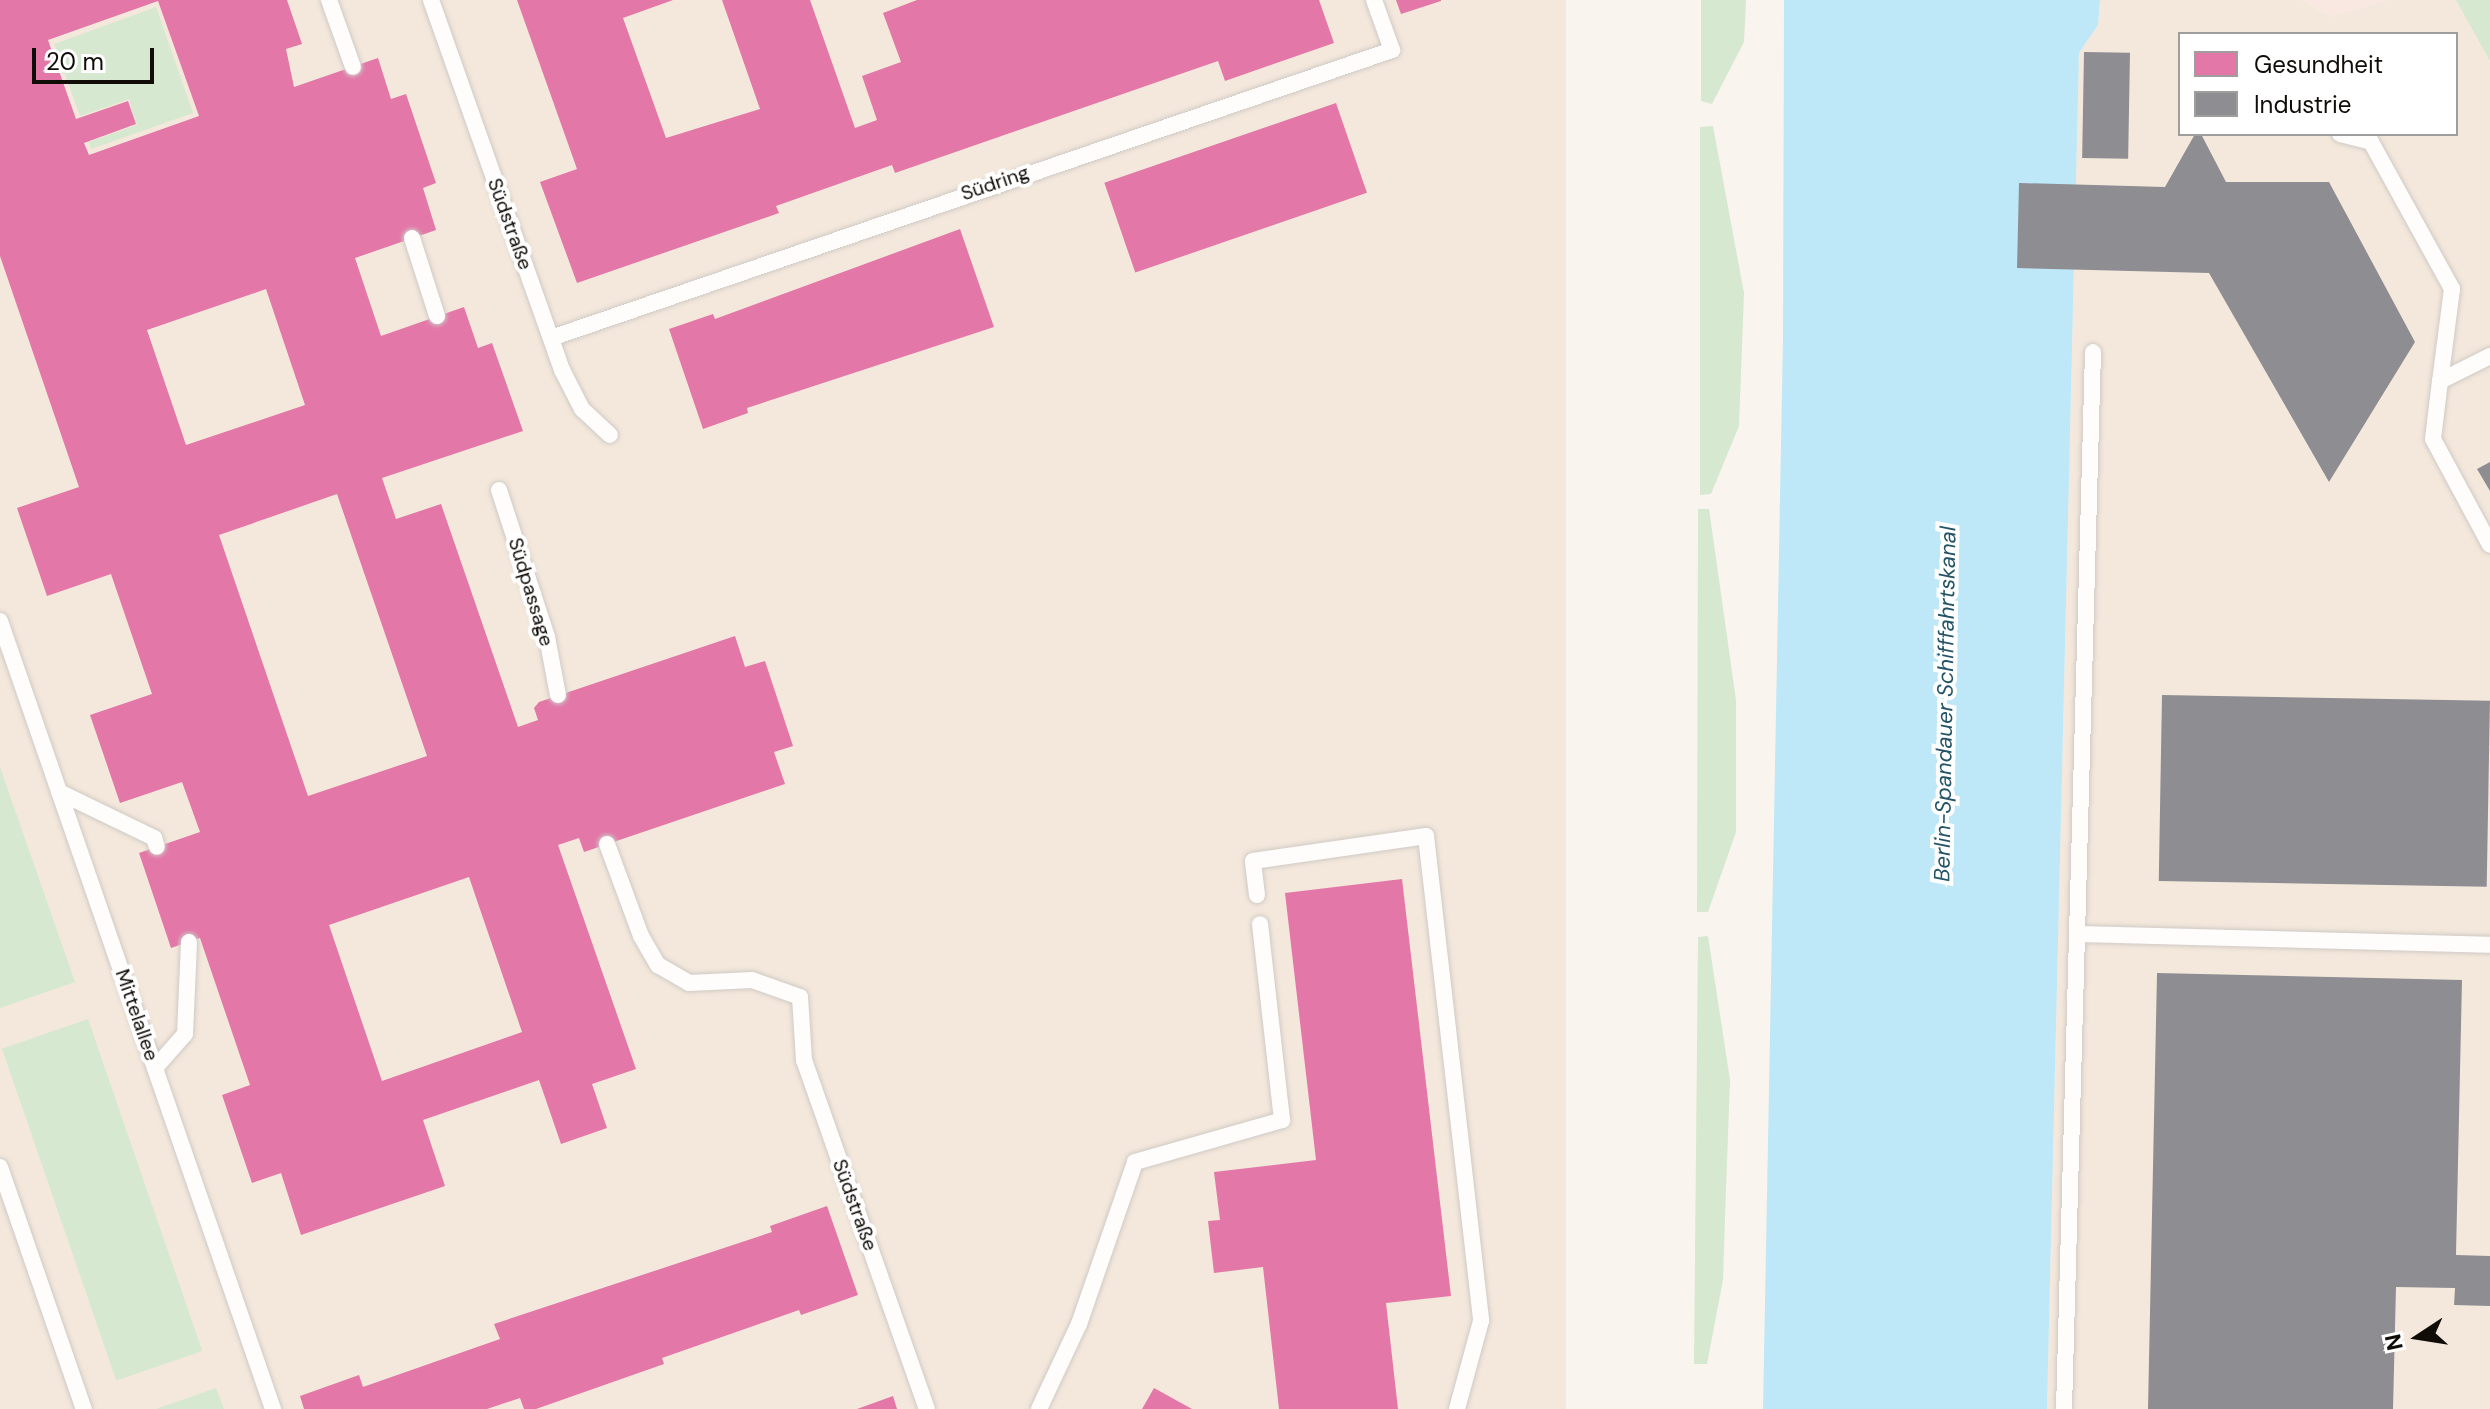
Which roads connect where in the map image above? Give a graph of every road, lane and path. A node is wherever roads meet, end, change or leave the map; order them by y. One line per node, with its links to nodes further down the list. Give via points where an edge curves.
1 (329, 0): 4 (lane)
2 (431, 0): 8 (lane, Südstraße)
3 (1374, 0): 8 (lane, Südring, via 1392,50)
4 (353, 67)
5 (2348, 136): 11 (lane, via 2371,142 2452,289)
6 (412, 238): 7 (lane)
7 (437, 316)
8 (551, 338): 12 (lane, Südstraße, via 582,409)
9 (2093, 352): 22 (lane)
10 (2490, 356): 11 (lane)
11 (2440, 381): 14 (lane, via 2433,439)
12 (610, 435)
13 (499, 490): 16 (lane, Südpassage, via 547,637)
14 (2490, 545)
15 (0, 621): 17 (lane, Mittelallee)
16 (558, 695)
17 (59, 792): 19 (lane, via 154,838); 25 (lane, Mittelallee)
18 (607, 844): 31 (lane, Südstraße, via 641,936 658,965 689,983 752,980 800,997 804,1060)
19 (157, 847)
20 (1257, 895): 33 (lane, via 1253,861 1426,836 1481,1321)
21 (1260, 924): 32 (lane, via 1282,1120 1135,1162 1079,1324)
22 (2078, 934): 24 (lane); 34 (lane)
23 (189, 942): 25 (lane, via 185,1034)
24 (2490, 945)
25 (155, 1068): 30 (lane, Mittelallee)
26 (0, 1167): 28 (lane)
27 (0, 1208): 28 (lane)
28 (18, 1219): 29 (lane)
29 (84, 1409)
30 (273, 1409)
31 (927, 1409)
32 (1039, 1409)
33 (1457, 1409)
34 (2064, 1409)

